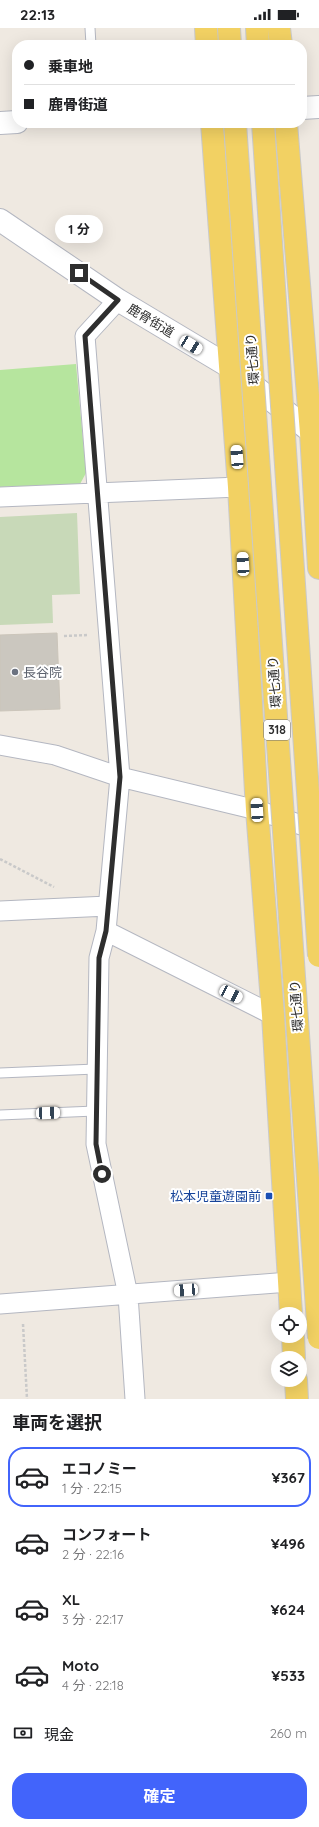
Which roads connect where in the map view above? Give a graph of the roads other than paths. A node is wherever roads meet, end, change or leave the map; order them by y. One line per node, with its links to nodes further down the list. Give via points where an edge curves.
1 (90, 28): 6 (lane)
2 (206, 28): 7 (main road)
3 (229, 28): 8 (main road)
4 (256, 28): 9 (main road)
5 (280, 28): 10 (main road)
6 (91, 40)
7 (207, 40)
8 (230, 40)
9 (257, 40)
10 (281, 40)
11 (319, 107): 12 (street)
12 (307, 108)
13 (12, 122): 14 (street)
14 (0, 123)
15 (212, 128): 21 (main road)
16 (235, 128): 44 (main road, 環七通り / 318, bridge)
17 (263, 128): 34 (main road, 環七通り / 318, bridge)
18 (286, 128): 22 (main road)
19 (0, 220): 20 (street, 鹿骨街道)
20 (118, 300): 21 (street, 鹿骨街道); 24 (street, via 85,336)
21 (230, 367): 22 (street, 鹿骨街道); 23 (main road)
22 (315, 436): 26 (main road)
23 (239, 487): 24 (street); 29 (main road)
24 (98, 493): 25 (street); 28 (street)
25 (0, 497)
26 (319, 568)
27 (0, 745): 28 (street, via 55,755)
28 (120, 777): 29 (street); 31 (street)
29 (257, 810): 30 (street); 35 (main road)
30 (319, 831)
31 (108, 906): 32 (street); 33 (street)
32 (0, 911)
33 (106, 931): 35 (street); 36 (street, via 99,958)
34 (319, 956)
35 (273, 1015): 40 (main road)
36 (96, 1069): 37 (lane); 38 (street)
37 (0, 1073)
38 (95, 1111): 39 (lane); 41 (street, via 96,1144)
39 (0, 1115)
40 (289, 1282): 41 (street); 43 (main road)
41 (128, 1295): 42 (street); 46 (street)
42 (0, 1304)
43 (291, 1307)
44 (319, 1338)
45 (296, 1387): 47 (main road)
46 (135, 1399)
47 (297, 1399)

